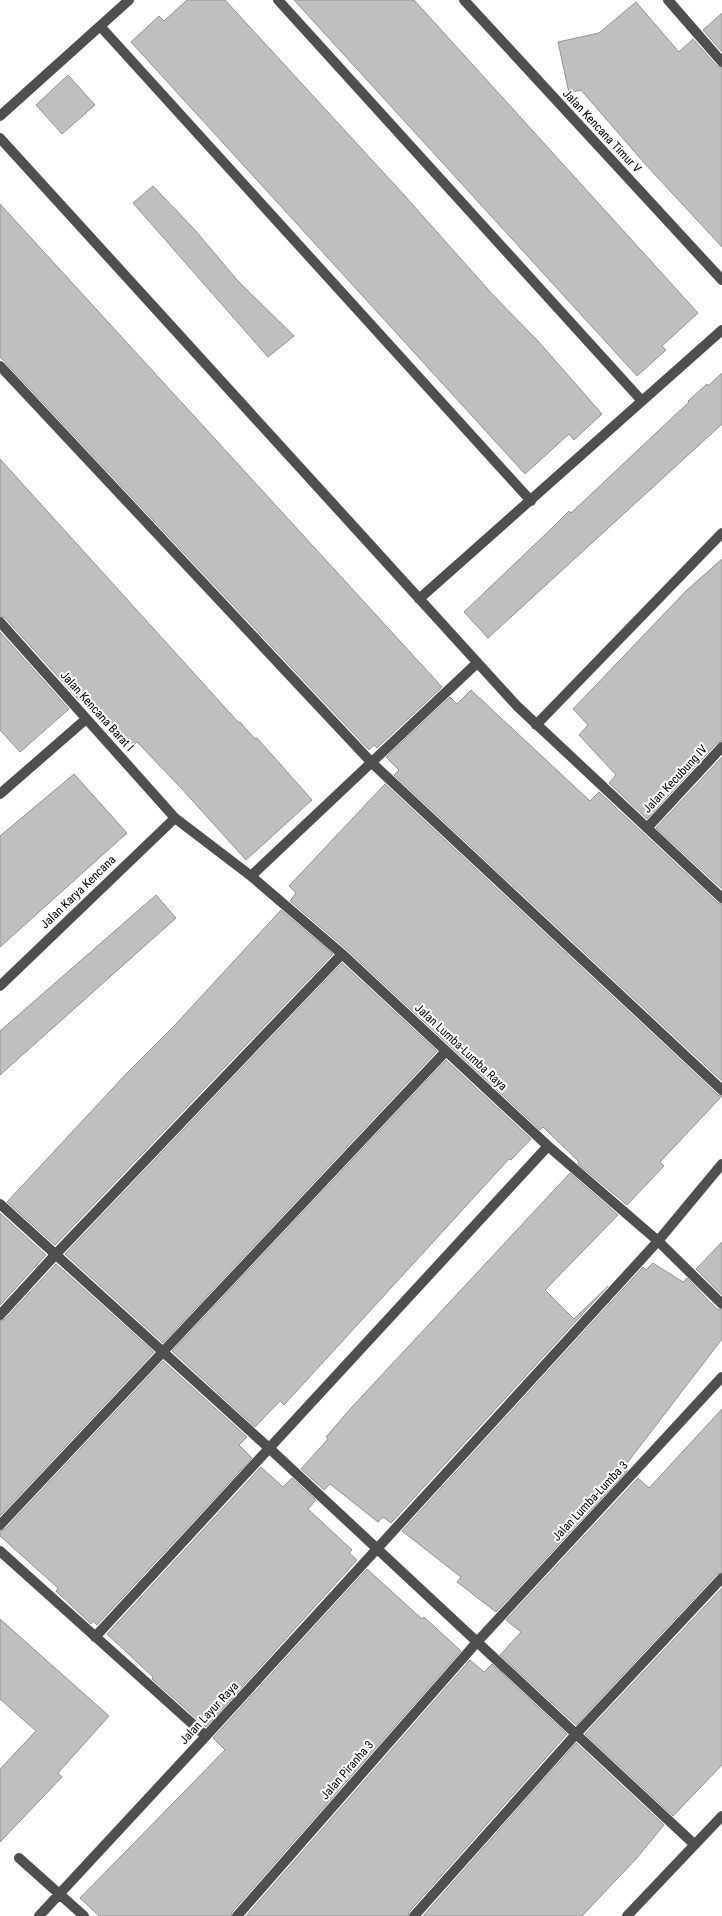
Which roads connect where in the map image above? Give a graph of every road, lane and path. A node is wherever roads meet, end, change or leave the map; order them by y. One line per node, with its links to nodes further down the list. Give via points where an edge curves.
1 (129, 0): 5 (street)
2 (278, 0): 12 (street)
3 (464, 0): 9 (street, Jalan Kencana Timur V)
4 (668, 0): 6 (street)
5 (100, 26): 7 (street); 13 (street)
6 (722, 62)
7 (0, 116)
8 (0, 138): 15 (street)
9 (722, 280)
10 (722, 330): 12 (street)
11 (0, 366): 21 (street)
12 (642, 401): 13 (street)
13 (531, 501): 15 (street)
14 (722, 533): 19 (street)
15 (419, 599): 17 (street)
16 (0, 622): 18 (street, Jalan Kencana Barat I)
17 (477, 663): 19 (street); 21 (street)
18 (86, 719): 22 (street); 23 (street, Jalan Kencana Barat I)
19 (536, 725): 24 (street)
20 (722, 747): 24 (street, Jalan Kecubung IV)
21 (372, 764): 25 (street); 30 (street)
22 (0, 794)
23 (175, 818): 25 (street, Jalan Lumba-Lumba Raya); 28 (street, Jalan Karya Kencana)
24 (647, 828): 26 (street)
25 (251, 876): 27 (street, Jalan Lumba-Lumba Raya)
26 (722, 898)
27 (342, 954): 29 (street, Jalan Lumba-Lumba Raya); 35 (street)
28 (0, 986)
29 (446, 1051): 31 (street, Jalan Lumba-Lumba Raya); 38 (street)
30 (722, 1090)
31 (548, 1146): 34 (street, Jalan Lumba-Lumba Raya); 40 (street)
32 (722, 1164): 34 (street, Jalan Layur Raya)
33 (0, 1204): 35 (street)
34 (658, 1241): 36 (street, Jalan Lumba-Lumba Raya); 42 (street, Jalan Layur Raya)
35 (55, 1255): 37 (street); 38 (street)
36 (722, 1304)
37 (0, 1315)
38 (162, 1352): 40 (street); 41 (street)
39 (722, 1377): 46 (street, Jalan Lumba-Lumba 3)
40 (269, 1448): 42 (street); 45 (street)
41 (0, 1526)
42 (377, 1549): 46 (street); 48 (street, Jalan Layur Raya)
43 (0, 1551): 45 (street)
44 (722, 1578): 47 (street)
45 (95, 1637): 48 (street)
46 (477, 1642): 47 (street); 55 (street, Jalan Piranha 3)
47 (576, 1734): 50 (street); 56 (street)
48 (206, 1736): 52 (street, Jalan Layur Raya)
49 (722, 1816): 50 (street)
50 (694, 1844): 57 (street)
51 (20, 1858): 52 (street)
52 (60, 1893): 53 (street, Jalan Layur Raya); 54 (street)
53 (39, 1916)
54 (84, 1916)
55 (237, 1916)
56 (414, 1916)
57 (627, 1916)

